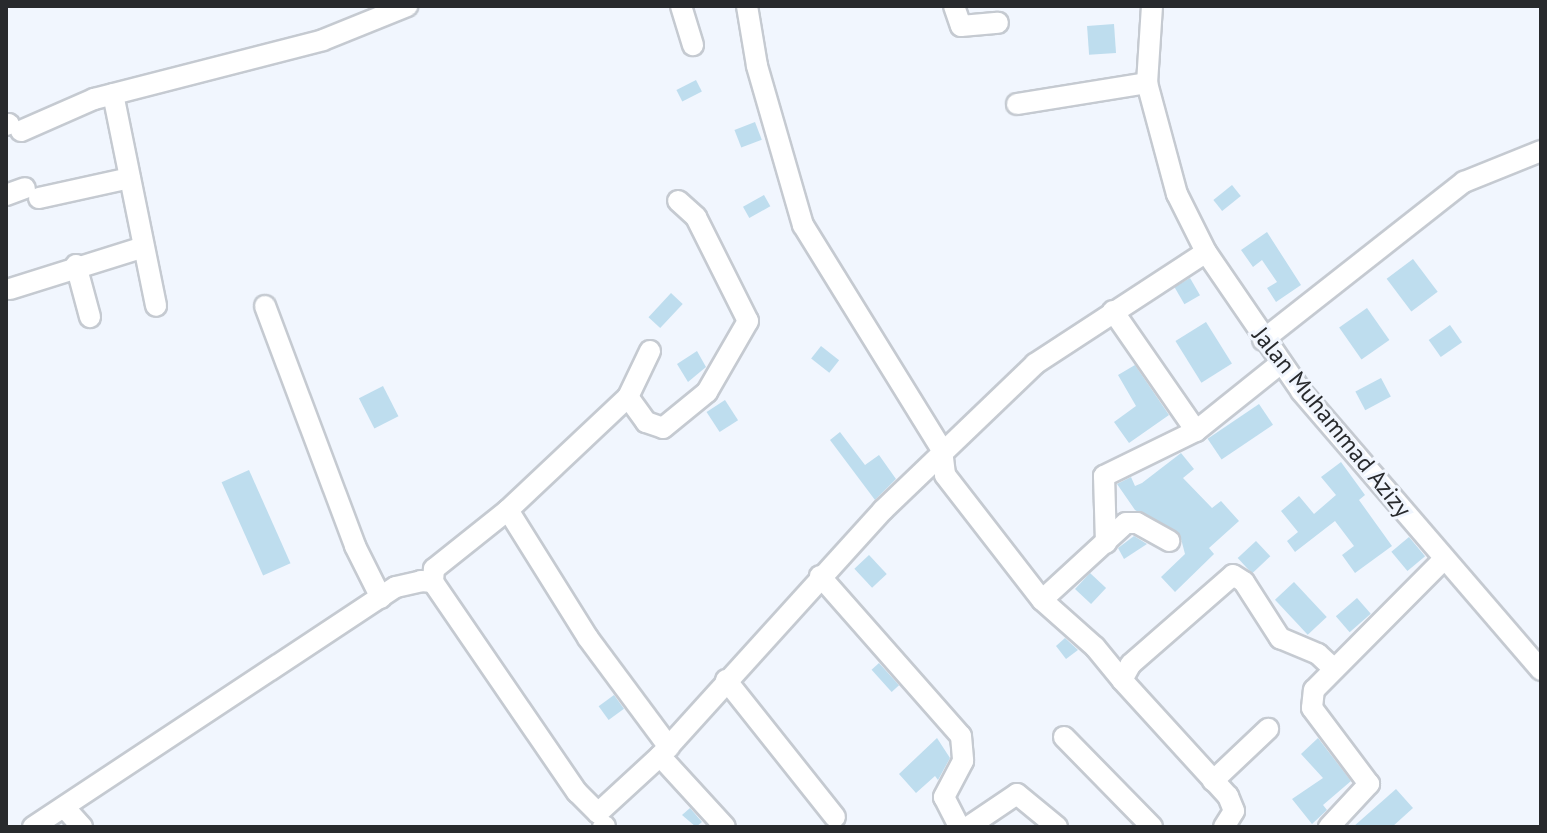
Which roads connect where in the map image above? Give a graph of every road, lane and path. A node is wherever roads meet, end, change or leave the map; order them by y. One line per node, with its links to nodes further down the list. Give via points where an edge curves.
1 (407, 6): 9 (street, via 323,40)
2 (681, 6): 7 (street)
3 (747, 6): 29 (street, via 757,66 803,225)
4 (954, 6): 6 (street, via 961,26)
5 (1152, 6): 8 (street, Jalan Muhammad Azizy)
6 (998, 23)
7 (693, 45)
8 (1147, 83): 10 (street); 17 (street, Jalan Muhammad Azizy, via 1177,194)
9 (113, 94): 11 (street); 13 (street)
10 (1017, 104)
11 (12, 127)
12 (1541, 151): 24 (street, via 1464,182)
13 (130, 178): 14 (street); 16 (street)
14 (23, 194)
15 (678, 201): 27 (street, via 696,217 748,321 707,392 663,428 646,422)
16 (144, 247): 18 (street); 20 (street)
17 (1206, 252): 22 (street); 24 (street, Jalan Muhammad Azizy)
18 (76, 265): 19 (street, via 59,278); 23 (street)
19 (10, 289)
20 (156, 306)
21 (265, 306): 36 (street, via 355,546)
22 (1113, 311): 28 (street); 29 (street, via 1035,364)
23 (90, 317)
24 (1263, 340): 26 (street, Jalan Muhammad Azizy)
25 (650, 351): 27 (street)
26 (1281, 363): 28 (street); 33 (street, Jalan Muhammad Azizy)
27 (628, 397): 30 (street)
28 (1196, 431): 32 (street, via 1104,476)
29 (942, 450): 34 (street); 37 (street, via 940,463 958,495)
30 (508, 510): 35 (street, via 434,569); 44 (street)
31 (1169, 541): 32 (street, via 1137,523 1126,523)
32 (1106, 543): 37 (street)
33 (1444, 559): 38 (street); 39 (street, Jalan Muhammad Azizy)
34 (820, 576): 40 (street); 52 (street, via 961,736 963,761 944,797)
35 (433, 582): 36 (street, via 412,582); 48 (street)
36 (381, 598): 46 (street)
37 (1042, 600): 41 (street, via 1095,647)
38 (1333, 668): 41 (street, via 1318,654 1280,638 1244,582 1233,575 1131,664); 57 (street, via 1314,690 1312,708 1369,784)
39 (1541, 670)
40 (726, 680): 44 (street); 47 (street)
41 (1122, 680): 45 (street)
42 (1268, 729): 45 (street)
43 (1064, 737): 55 (street)
44 (665, 752): 48 (street); 51 (street)
45 (1213, 781): 56 (street, via 1234,804)
46 (64, 807): 49 (street); 50 (street)
47 (835, 817)
48 (603, 823)
49 (33, 827)
50 (82, 827)
51 (725, 827)
52 (959, 827)
53 (968, 827): 54 (street, via 1017,794)
54 (1055, 827)
55 (1152, 827)
56 (1224, 827)
57 (1329, 827)

